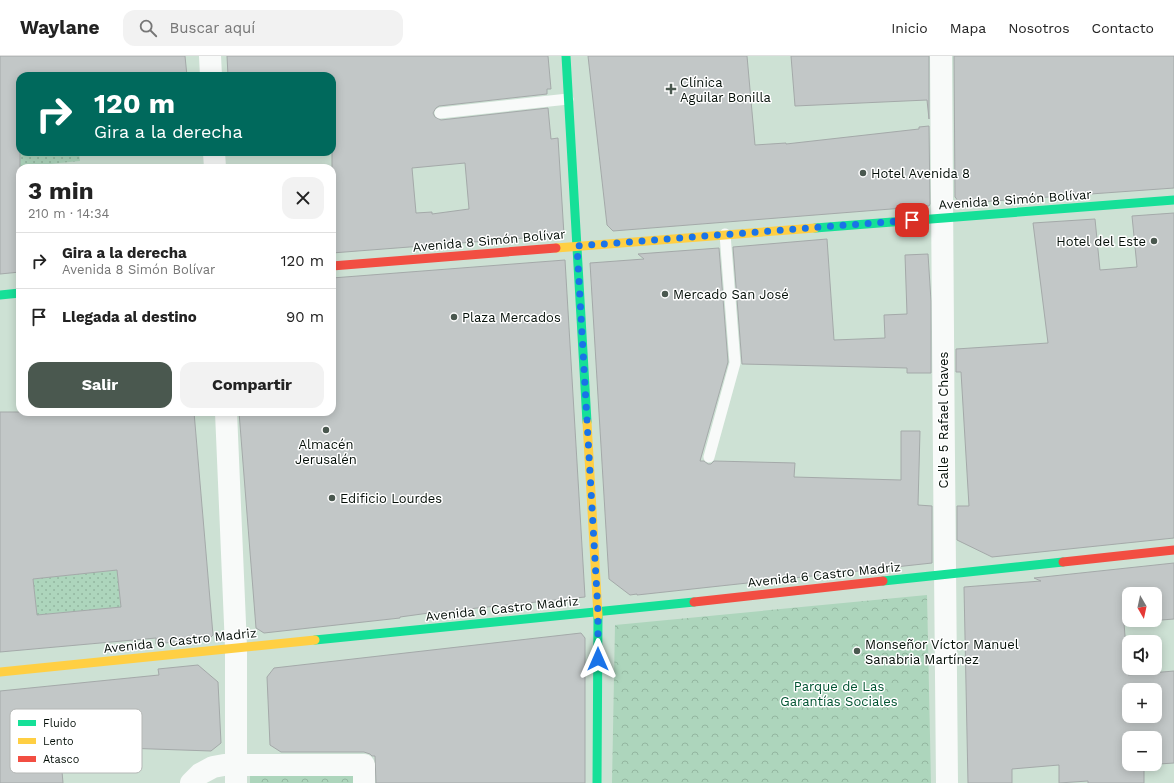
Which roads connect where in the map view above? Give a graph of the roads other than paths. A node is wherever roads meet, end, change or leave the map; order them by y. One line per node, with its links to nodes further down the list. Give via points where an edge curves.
1 (210, 56): 4 (street)
2 (566, 56): 5 (street)
3 (941, 56): 8 (street, Calle 5 Rafael Chaves)
4 (211, 72)
5 (568, 99): 6 (lane); 10 (street)
6 (440, 113)
7 (1174, 200): 8 (street, Avenida 8 Simón Bolívar)
8 (943, 218): 9 (street, Avenida 8 Simón Bolívar); 17 (street, Calle 5 Rafael Chaves)
9 (725, 234): 10 (street, Avenida 8 Simón Bolívar); 15 (lane, via 735,363)
10 (577, 246): 11 (street, Avenida 8 Simón Bolívar); 18 (street)
11 (336, 266)
12 (16, 293): 13 (street)
13 (0, 294)
14 (226, 416): 19 (street)
15 (709, 457)
16 (1174, 550): 17 (street, Avenida 6 Castro Madriz)
17 (944, 574): 18 (street, Avenida 6 Castro Madriz); 25 (street, Calle 5 Rafael Chaves)
18 (598, 612): 19 (street, Avenida 6 Castro Madriz); 24 (street)
19 (236, 647): 20 (street, Avenida 6 Castro Madriz); 21 (street)
20 (0, 672)
21 (236, 774): 22 (street); 23 (street, via 224,765 200,774)
22 (364, 774)
23 (191, 783)
24 (598, 783)
25 (947, 783)

